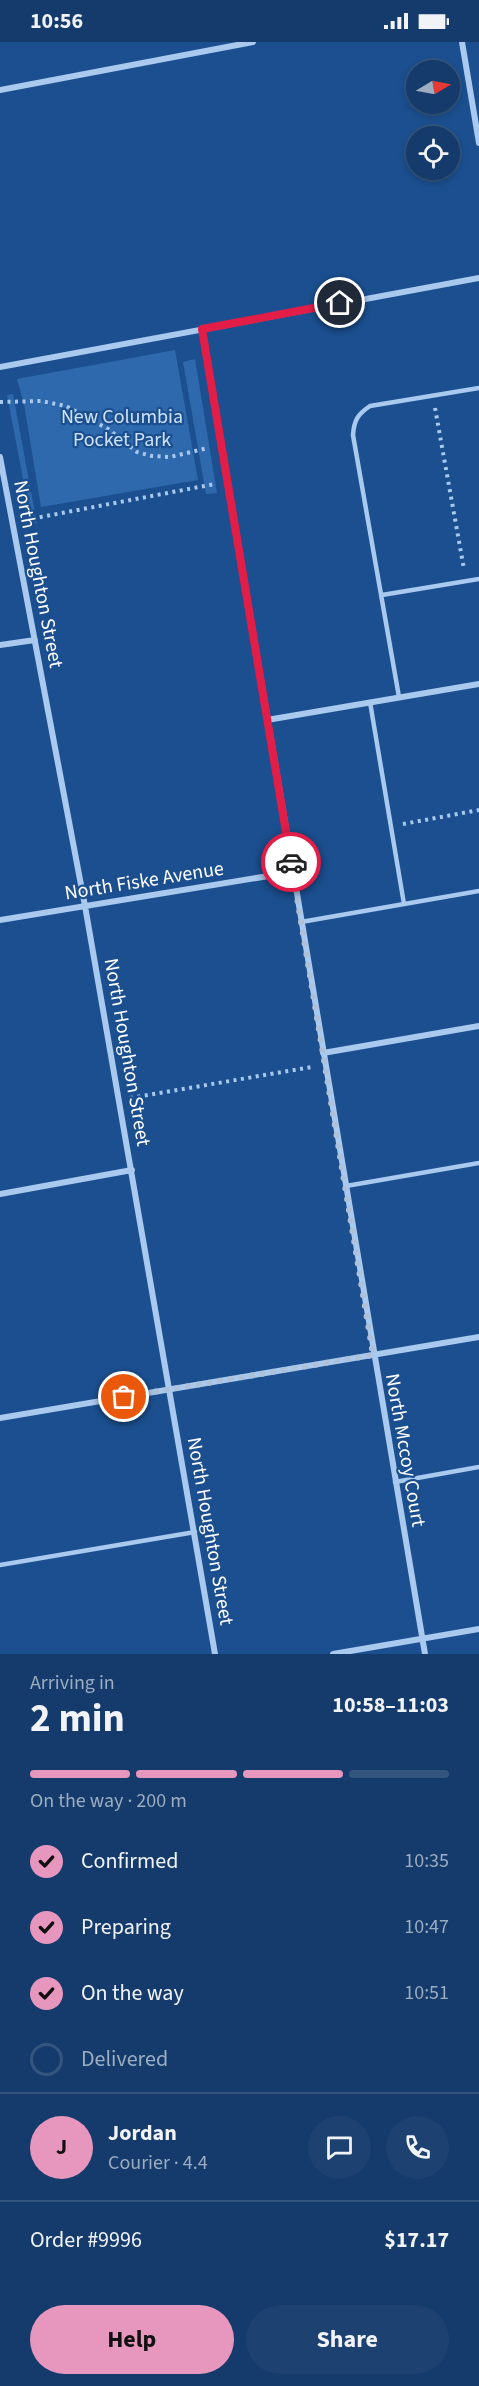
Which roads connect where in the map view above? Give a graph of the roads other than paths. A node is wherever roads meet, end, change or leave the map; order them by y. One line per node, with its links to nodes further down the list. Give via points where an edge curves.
1 (253, 42): 3 (street)
2 (462, 42): 4 (street)
3 (0, 90)
4 (479, 143)
5 (479, 278): 6 (street)
6 (202, 329): 7 (street); 17 (street, North Mccoy Court)
7 (0, 367)
8 (479, 388): 11 (lane, via 370,406 359,413 354,423)
9 (0, 457): 12 (street, North Houghton Street)
10 (479, 579): 11 (lane)
11 (382, 595): 15 (lane)
12 (35, 640): 13 (street); 21 (street, North Houghton Street)
13 (0, 645)
14 (479, 684): 15 (street)
15 (399, 697): 16 (street)
16 (370, 702): 17 (street); 20 (lane)
17 (267, 720): 18 (street, North Mccoy Court)
18 (293, 872): 21 (street, North Fiske Avenue); 23 (street, North Mccoy Court)
19 (479, 891): 20 (lane)
20 (404, 904): 23 (lane)
21 (85, 906): 22 (street, North Fiske Avenue); 27 (street, North Houghton Street)
22 (0, 920)
23 (301, 922): 25 (street, North Mccoy Court)
24 (479, 1026): 25 (street)
25 (323, 1053): 28 (street, North Mccoy Court)
26 (479, 1163): 28 (lane)
27 (132, 1170): 29 (street); 32 (street, North Houghton Street)
28 (345, 1186): 31 (street, North Mccoy Court)
29 (0, 1194)
30 (479, 1337): 31 (street)
31 (373, 1355): 32 (street); 35 (street, North Mccoy Court)
32 (171, 1389): 33 (street); 36 (street, North Houghton Street)
33 (0, 1418)
34 (479, 1467): 35 (lane)
35 (395, 1482): 39 (street, North Mccoy Court)
36 (195, 1532): 37 (lane); 40 (street, North Houghton Street)
37 (0, 1565)
38 (479, 1629): 39 (street)
39 (422, 1639): 41 (street); 42 (street, North Mccoy Court)
40 (215, 1654)
41 (333, 1654)
42 (424, 1654)

